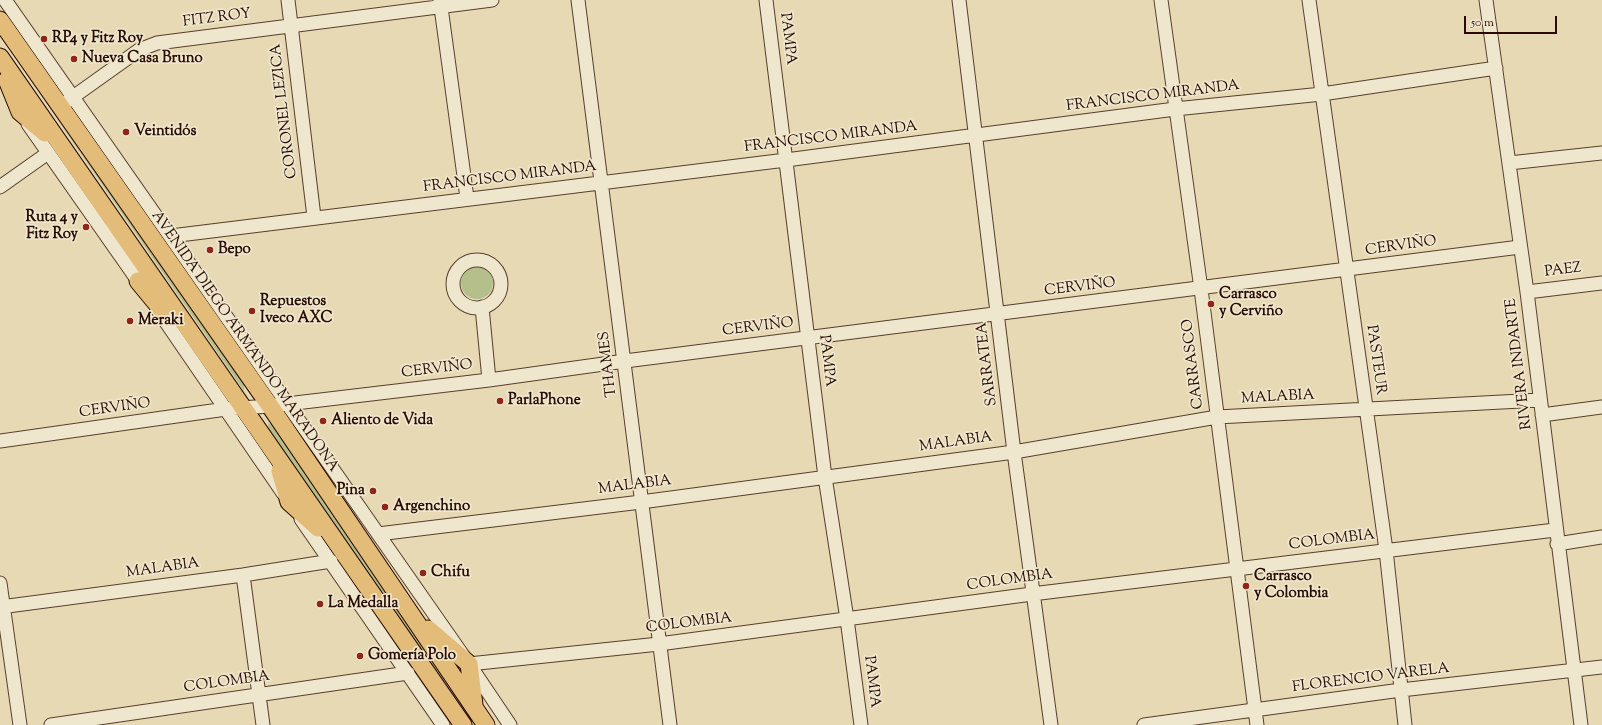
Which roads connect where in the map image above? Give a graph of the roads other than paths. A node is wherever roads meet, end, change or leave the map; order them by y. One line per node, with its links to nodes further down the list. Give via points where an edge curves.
1 (5, 0): 18 (street, AVENIDA DIEGO ARMANDO MARADONA)
2 (288, 0): 12 (street, CORONEL LEZICA)
3 (492, 0): 10 (street, FITZ ROY)
4 (578, 0): 26 (street, THAMES)
5 (766, 0): 24 (street, PAMPA)
6 (959, 0): 21 (street, SARRATEA)
7 (1161, 0): 19 (street, CARRASCO)
8 (1308, 0): 17 (street, PASTEUR)
9 (1486, 0): 15 (street, RIVERA INDARTE)
10 (441, 3): 12 (street, FITZ ROY); 28 (street)
11 (0, 20): 18 (main road, AVENIDA DIEGO ARMANDO MARADONA)
12 (291, 25): 18 (street, FITZ ROY, via 149,45); 29 (street, CORONEL LEZICA)
13 (0, 57): 22 (main road)
14 (0, 63): 20 (main road)
15 (1496, 68): 17 (street, FRANCISCO MIRANDA); 25 (street, RIVERA INDARTE)
16 (0, 83): 20 (street)
17 (1322, 94): 19 (street, FRANCISCO MIRANDA); 32 (street, PASTEUR)
18 (67, 102): 30 (street, AVENIDA DIEGO ARMANDO MARADONA); 44 (main road, AVENIDA DIEGO ARMANDO MARADONA)
19 (1175, 109): 21 (street, FRANCISCO MIRANDA); 35 (street, CARRASCO)
20 (20, 112): 22 (main road)
21 (976, 136): 24 (street, FRANCISCO MIRANDA); 38 (street, SARRATEA)
22 (54, 149): 27 (street); 33 (street); 46 (main road)
23 (1602, 153): 25 (street)
24 (786, 160): 26 (street, FRANCISCO MIRANDA); 39 (street, PAMPA)
25 (1509, 163): 31 (street, RIVERA INDARTE)
26 (602, 183): 28 (street, FRANCISCO MIRANDA); 40 (street, THAMES)
27 (0, 187)
28 (467, 198): 29 (street, FRANCISCO MIRANDA)
29 (314, 217): 30 (street, FRANCISCO MIRANDA)
30 (170, 236): 43 (street, AVENIDA DIEGO ARMANDO MARADONA)
31 (1520, 247): 32 (street, CERVIÑO); 36 (street, RIVERA INDARTE)
32 (1346, 271): 35 (street, CERVIÑO); 48 (street, PASTEUR)
33 (138, 281): 46 (main road); 47 (street)
34 (1602, 283): 36 (street, PAEZ)
35 (1201, 289): 38 (street, CERVIÑO); 50 (street, CARRASCO)
36 (1527, 292): 42 (street, RIVERA INDARTE)
37 (482, 307): 41 (street)
38 (998, 314): 39 (street, CERVIÑO); 52 (street, SARRATEA)
39 (807, 338): 40 (street, CERVIÑO); 54 (street, PAMPA)
40 (624, 361): 41 (street, CERVIÑO); 56 (street, THAMES)
41 (489, 380): 43 (street, CERVIÑO)
42 (1540, 400): 48 (street, MALABIA); 49 (street, RIVERA INDARTE)
43 (287, 404): 44 (street, CERVIÑO); 58 (street, AVENIDA DIEGO ARMANDO MARADONA)
44 (270, 406): 46 (street, CERVIÑO); 68 (main road, AVENIDA DIEGO ARMANDO MARADONA)
45 (1602, 407): 49 (street)
46 (243, 409): 47 (street, CERVIÑO); 53 (main road)
47 (226, 410): 51 (street, CERVIÑO); 55 (street)
48 (1366, 410): 50 (street, MALABIA); 61 (street, PASTEUR)
49 (1542, 415): 57 (street, RIVERA INDARTE)
50 (1217, 417): 52 (street, MALABIA); 63 (street, CARRASCO)
51 (0, 441)
52 (1014, 452): 54 (street, MALABIA); 66 (street, SARRATEA)
53 (276, 455): 55 (main road); 62 (main road)
54 (825, 478): 56 (street, MALABIA); 69 (street, PAMPA)
55 (289, 502): 62 (main road)
56 (641, 502): 58 (street, MALABIA); 70 (street, THAMES)
57 (1555, 530): 60 (street, RIVERA INDARTE); 61 (street, COLOMBIA)
58 (378, 534): 71 (street, AVENIDA DIEGO ARMANDO MARADONA)
59 (1602, 538): 60 (street)
60 (1557, 544): 73 (street, RIVERA INDARTE)
61 (1386, 550): 63 (street, COLOMBIA); 75 (street, PASTEUR)
62 (335, 554): 64 (street, MALABIA); 74 (street); 83 (main road)
63 (1236, 569): 66 (street, COLOMBIA); 78 (street, CARRASCO)
64 (243, 575): 67 (street, MALABIA); 76 (street)
65 (0, 583): 67 (street)
66 (1032, 594): 69 (street, COLOMBIA); 88 (street, SARRATEA)
67 (2, 607): 79 (street)
68 (410, 614): 71 (main road); 77 (main road, AVENIDA DIEGO ARMANDO MARADONA)
69 (847, 619): 70 (street, COLOMBIA); 87 (street, PAMPA)
70 (659, 644): 71 (street, COLOMBIA); 86 (street, THAMES)
71 (469, 664): 77 (main road); 85 (street, AVENIDA DIEGO ARMANDO MARADONA)
72 (1602, 667): 73 (street, FLORENCIO VARELA)
73 (1573, 670): 75 (street, FLORENCIO VARELA); 92 (street, RIVERA INDARTE)
74 (408, 673): 76 (street, COLOMBIA); 82 (street)
75 (1401, 690): 78 (street, FLORENCIO VARELA); 91 (street, PASTEUR)
76 (259, 694): 80 (street, COLOMBIA); 81 (street)
77 (474, 707): 84 (main road, AVENIDA DIEGO ARMANDO MARADONA)
78 (1255, 710): 89 (street, FLORENCIO VARELA); 90 (street, CARRASCO)
79 (20, 725)
80 (51, 725)
81 (264, 725)
82 (443, 725)
83 (463, 725)
84 (486, 725)
85 (510, 725)
86 (670, 725)
87 (861, 725)
88 (1051, 725)
89 (1144, 725)
90 (1257, 725)
91 (1405, 725)
92 (1581, 725)

